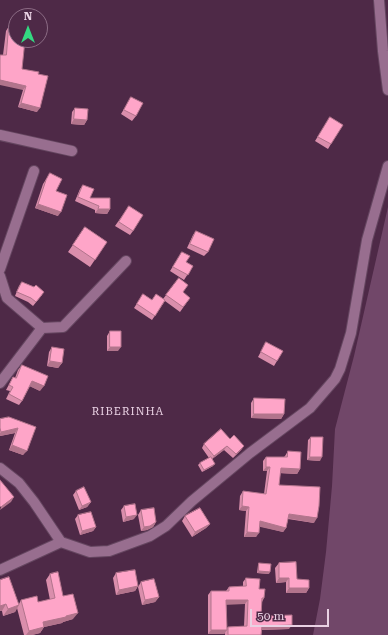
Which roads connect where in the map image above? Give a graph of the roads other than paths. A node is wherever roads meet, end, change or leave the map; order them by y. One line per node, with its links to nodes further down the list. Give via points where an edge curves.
1 (379, 0): 2 (street)
2 (388, 90)
3 (0, 135): 4 (street)
4 (72, 151)
5 (388, 166): 13 (street, via 367,240 351,333 340,370 310,408 250,453 166,526 150,536 109,551 90,552)
6 (34, 171): 8 (street)
7 (126, 261): 10 (street, via 63,327)
8 (0, 269)
9 (0, 276): 10 (street, via 7,298)
10 (42, 328): 11 (street)
11 (0, 383)
12 (0, 468): 13 (street, via 19,483)
13 (61, 542): 14 (street)
14 (0, 570)

